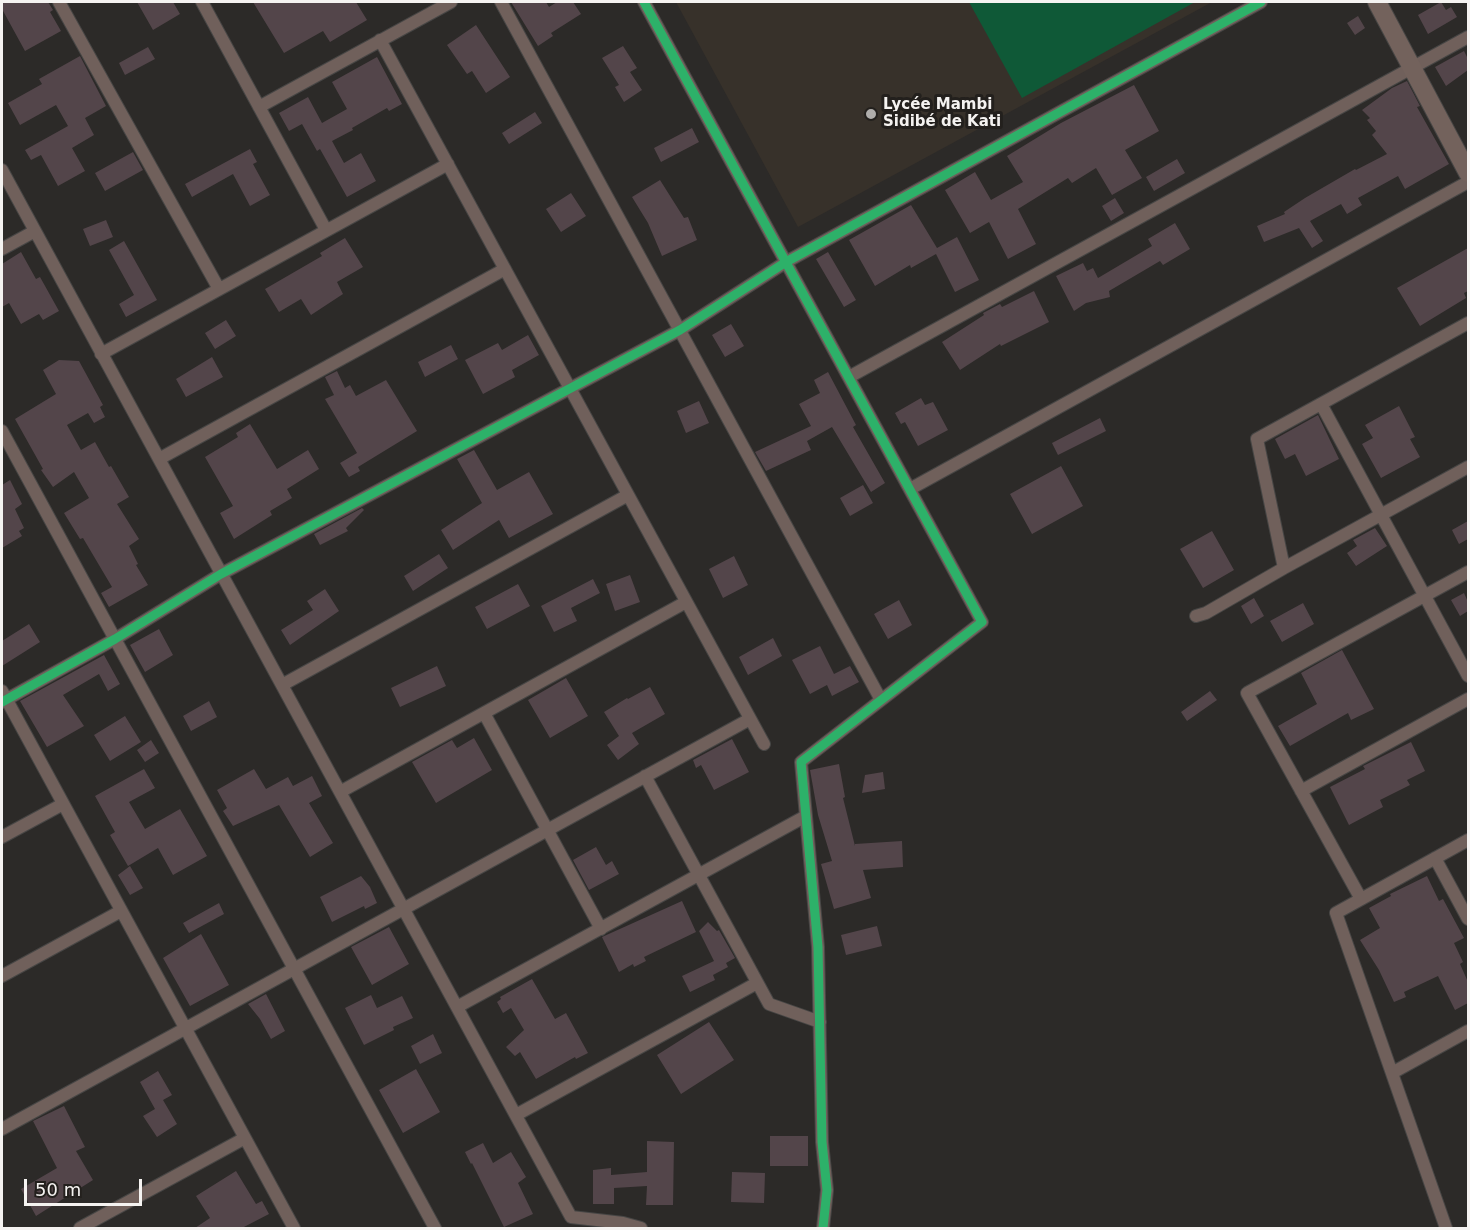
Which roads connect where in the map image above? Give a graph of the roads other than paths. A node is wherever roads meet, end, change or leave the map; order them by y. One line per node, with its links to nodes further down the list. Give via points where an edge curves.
1 (59, 2): 21 (street)
2 (202, 2): 11 (street)
3 (451, 2): 9 (street)
4 (501, 2): 23 (street)
5 (644, 2): 19 (street)
6 (1261, 2): 19 (street)
7 (1377, 2): 10 (street)
8 (1468, 37): 10 (street)
9 (380, 40): 11 (street); 12 (street)
10 (1412, 68): 14 (street); 25 (street)
11 (259, 107): 16 (street)
12 (447, 164): 16 (street); 20 (street)
13 (2, 170): 17 (street)
14 (1468, 173)
15 (1468, 182): 31 (street)
16 (326, 230): 21 (street)
17 (35, 231): 18 (street); 24 (street)
18 (2, 249)
19 (786, 263): 23 (street); 25 (street)
20 (505, 269): 26 (street); 29 (street)
21 (219, 289): 24 (street)
22 (1468, 323): 27 (street)
23 (680, 330): 26 (street); 45 (street)
24 (101, 354): 29 (street)
25 (849, 377): 31 (street)
26 (570, 390): 32 (street); 36 (street)
27 (1321, 404): 33 (street); 34 (street, via 1257,438)
28 (2, 431): 40 (street)
29 (159, 459): 36 (street)
30 (1468, 467): 33 (street)
31 (910, 489): 45 (street, via 982,622)
32 (628, 495): 38 (street); 42 (street)
33 (1381, 515): 34 (street); 37 (street)
34 (1284, 568): 39 (street)
35 (1468, 572): 37 (street)
36 (221, 574): 40 (street); 42 (street)
37 (1425, 596): 41 (street); 50 (street, via 1247,693)
38 (686, 602): 46 (street); 47 (street)
39 (1196, 616)
40 (115, 639): 43 (street); 64 (street)
41 (1468, 676)
42 (282, 685): 51 (street)
43 (3, 697): 52 (street)
44 (1468, 699): 50 (street)
45 (881, 700): 53 (street, via 801,762)
46 (484, 713): 51 (street); 54 (street)
47 (750, 719): 48 (street); 49 (street)
48 (764, 744)
49 (645, 776): 54 (street); 58 (street)
50 (1301, 790): 59 (street)
51 (340, 792): 60 (street)
52 (63, 804): 55 (street); 61 (street)
53 (806, 816): 58 (street); 68 (street, via 818,947)
54 (547, 830): 60 (street); 63 (street)
55 (2, 837)
56 (1468, 840): 57 (street)
57 (1435, 858): 59 (street); 62 (street)
58 (699, 875): 63 (street); 66 (street)
59 (1361, 899): 71 (street, via 1336,913)
60 (404, 909): 64 (street); 67 (street)
61 (121, 911): 65 (street); 69 (street)
62 (1468, 919)
63 (601, 929): 67 (street)
64 (294, 969): 69 (street); 78 (street)
65 (2, 976)
66 (757, 982): 68 (street, via 769,1004); 72 (street)
67 (457, 1007): 72 (street)
68 (820, 1022): 80 (street, via 827,1190)
69 (185, 1029): 73 (street); 74 (street)
70 (1468, 1031): 71 (street)
71 (1392, 1073): 81 (street)
72 (516, 1115): 75 (street, via 571,1217)
73 (2, 1129)
74 (245, 1138): 76 (street); 77 (street)
75 (622, 1226): 79 (street)
76 (80, 1228)
77 (294, 1228)
78 (435, 1228)
79 (641, 1228)
80 (823, 1228)
81 (1446, 1228)

